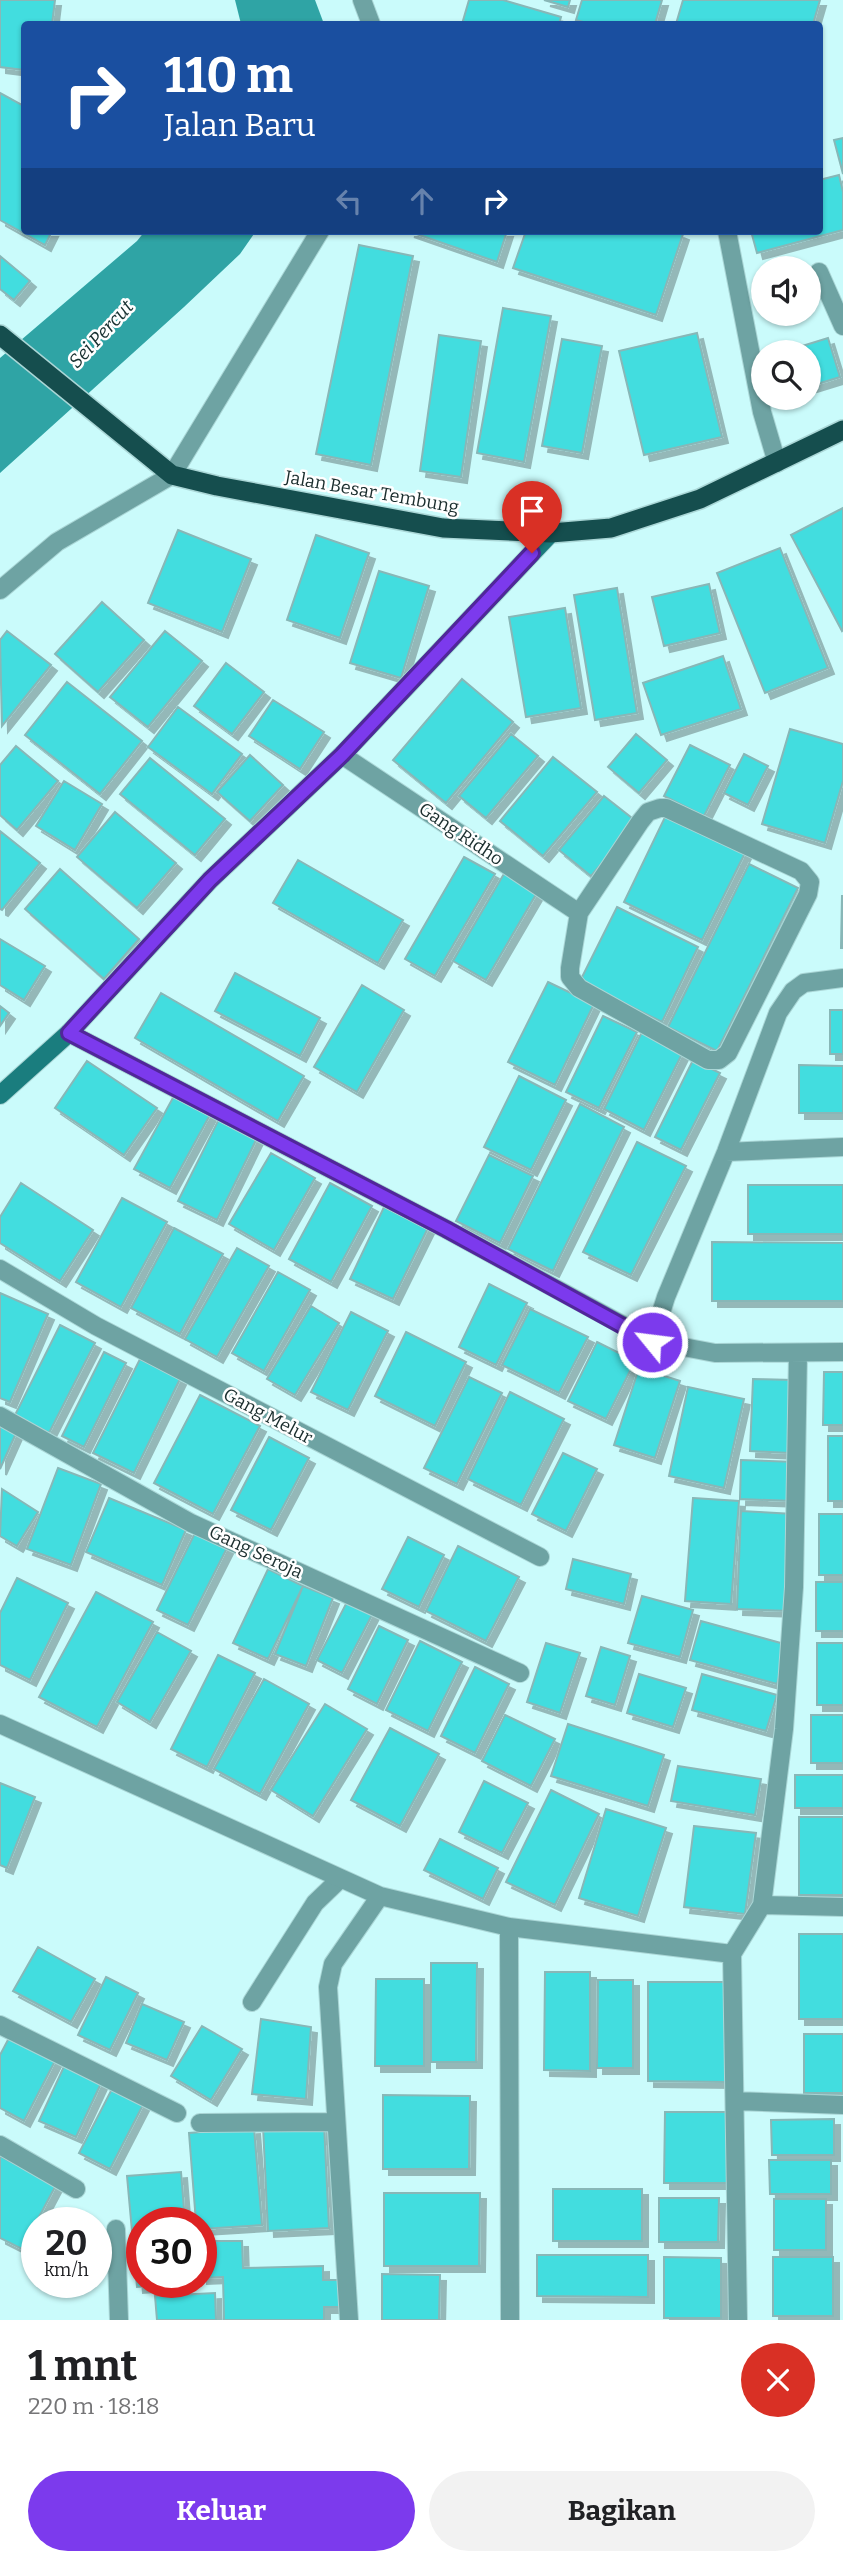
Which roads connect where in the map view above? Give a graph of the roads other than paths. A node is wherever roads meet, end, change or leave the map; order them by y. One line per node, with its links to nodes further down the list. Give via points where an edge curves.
1 (362, 0): 2 (street)
2 (370, 21)
3 (318, 235): 10 (street)
4 (728, 235): 9 (street, via 762,412)
5 (821, 276): 6 (street)
6 (843, 326)
7 (0, 335): 10 (highway, Jalan Besar Tembung)
8 (843, 430): 9 (highway, Jalan Besar Tembung)
9 (777, 463): 11 (highway, Jalan Besar Tembung, via 701,499 611,528)
10 (172, 475): 11 (highway, Jalan Besar Tembung, via 443,528); 12 (street, via 57,542)
11 (551, 533): 14 (main road)
12 (6, 585): 13 (street)
13 (0, 598)
14 (342, 755): 15 (street, Gang Ridho); 17 (main road, via 210,880)
15 (579, 913): 15 (street, via 569,962 573,983 708,1059 719,1059 728,1053 810,882 801,871 660,808 648,812 640,822)
16 (843, 978): 20 (street, via 804,983 784,1001)
17 (69, 1033): 18 (main road); 22 (street)
18 (0, 1095)
19 (843, 1147): 20 (street)
20 (726, 1152): 22 (street)
21 (0, 1269): 26 (street, Gang Melur, via 96,1326)
22 (652, 1342): 24 (street, via 715,1353)
23 (843, 1352): 24 (street)
24 (798, 1354): 31 (street, via 794,1587 784,1729)
25 (0, 1416): 27 (street, Gang Seroja, via 191,1522)
26 (540, 1557)
27 (520, 1673)
28 (0, 1724): 29 (street)
29 (340, 1879): 30 (street); 35 (street, via 315,1903)
30 (380, 1896): 33 (street); 40 (street, via 333,1964 328,1987)
31 (762, 1905): 32 (street); 34 (street)
32 (843, 1907)
33 (509, 1927): 34 (street); 47 (street)
34 (732, 1954): 37 (street)
35 (252, 2002)
36 (0, 2025): 39 (street)
37 (735, 2101): 38 (street); 48 (street)
38 (843, 2105)
39 (177, 2113)
40 (335, 2122): 41 (street); 46 (street)
41 (200, 2123)
42 (0, 2145): 43 (street)
43 (76, 2189)
44 (116, 2229): 45 (street)
45 (119, 2320)
46 (349, 2320)
47 (510, 2320)
48 (737, 2320)

